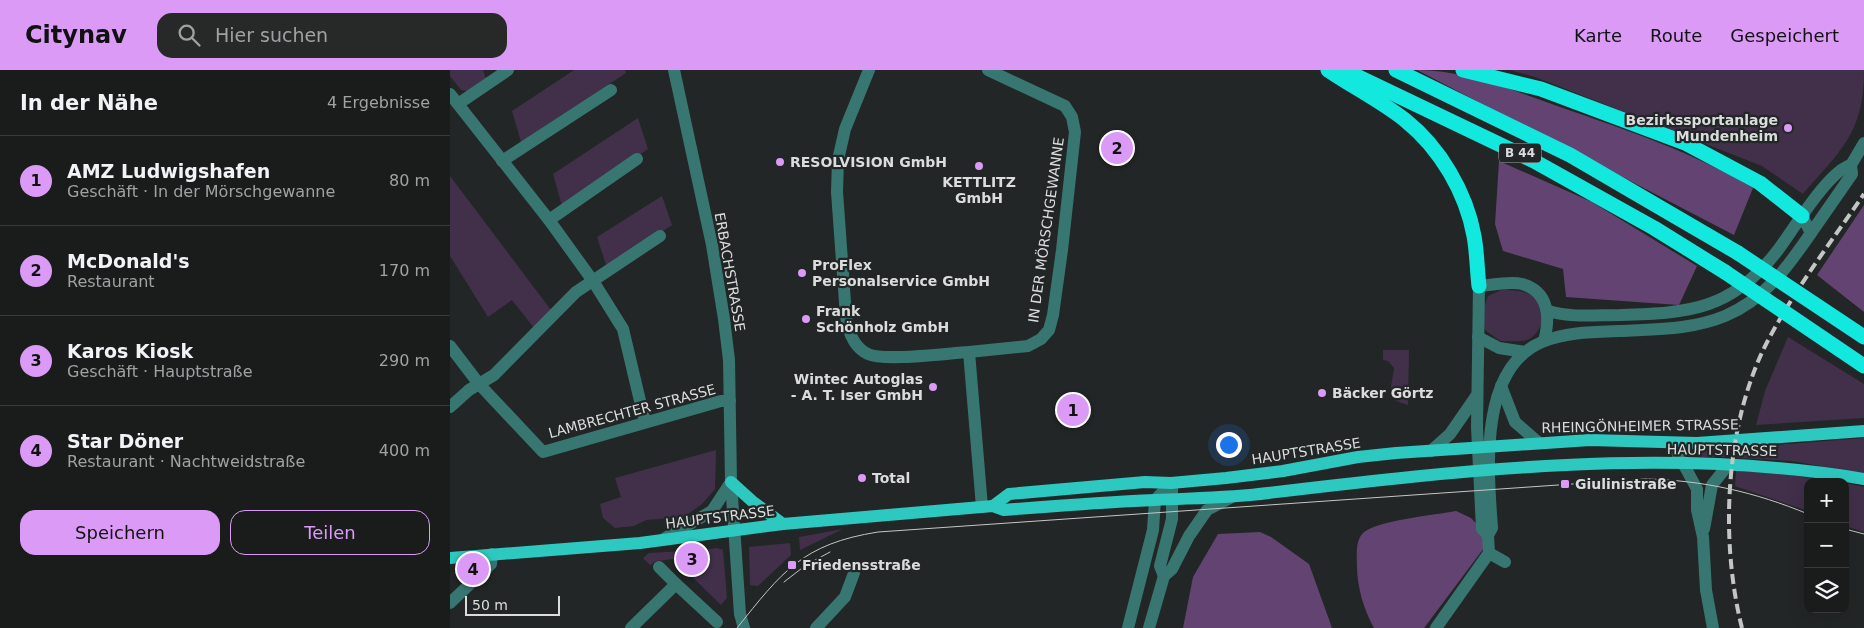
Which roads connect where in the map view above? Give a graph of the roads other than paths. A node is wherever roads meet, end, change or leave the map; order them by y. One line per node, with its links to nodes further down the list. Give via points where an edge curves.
1 (508, 70): 10 (street)
2 (674, 70): 32 (street, ERBACHSTRASSE, via 718,278 729,360)
3 (869, 70): 26 (street, IN DER MÖRSCHGEWANNE, via 842,139 837,166 836,192 850,334 858,347 875,357)
4 (988, 70): 26 (street, IN DER MÖRSCHGEWANNE, via 1065,106 1072,117 1074,140 1053,315 1048,330 1041,340 1028,346)
5 (1328, 70): 20 (highway, via 1404,120 1425,138 1441,159 1470,217)
6 (1344, 70): 28 (highway, B 44, bridge, via 1534,161 1654,228)
7 (1396, 70): 23 (highway, B 44, bridge, via 1570,155 1738,253)
8 (1463, 70): 15 (highway, via 1541,89 1685,143 1760,183)
9 (611, 90): 13 (street)
10 (454, 99): 13 (street)
11 (1864, 143): 14 (street)
12 (637, 159): 16 (street)
13 (502, 161): 16 (street)
14 (1851, 165): 15 (street, via 1842,167); 17 (street, via 1852,174)
15 (1802, 216): 17 (street); 21 (street, via 1772,258 1754,276 1733,293 1710,304 1674,313 1569,316)
16 (549, 220): 19 (street)
17 (1811, 233): 24 (street, via 1774,284 1726,316 1675,329 1583,332)
18 (660, 236): 19 (street)
19 (593, 281): 29 (street, via 576,292 494,375); 34 (street, via 622,329)
20 (1479, 286): 21 (street, via 1521,284 1537,291); 22 (street)
21 (1548, 311): 24 (street)
22 (1478, 337): 27 (street, via 1499,348); 31 (street)
23 (1864, 337)
24 (1544, 341): 27 (street)
25 (450, 346): 29 (street)
26 (969, 352): 50 (street)
27 (1525, 352): 30 (street, via 1512,365)
28 (1864, 366)
29 (479, 384): 33 (street); 34 (street, LAMBRECHTER STRASSE, via 542,452)
30 (1501, 386): 36 (street, via 1515,422); 38 (street, via 1494,409)
31 (1477, 396): 39 (street); 40 (street, via 1450,434)
32 (730, 401): 34 (street, LAMBRECHTER STRASSE); 45 (street, ERBACHSTRASSE)
33 (450, 407)
34 (645, 422)
35 (1864, 431): 37 (main road, RHEINGÖNHEIMER STRASSE)
36 (1540, 443): 37 (main road, RHEINGÖNHEIMER STRASSE, via 1610,440); 38 (main road, RHEINGÖNHEIMER STRASSE)
37 (1672, 443): 41 (street)
38 (1491, 447): 39 (main road, RHEINGÖNHEIMER STRASSE); 43 (street)
39 (1477, 448): 40 (main road, HAUPTSTRASSE); 43 (street)
40 (1431, 451): 46 (main road, HAUPTSTRASSE, via 1358,457 1256,474)
41 (1685, 464): 42 (main road, HAUPTSTRASSE); 43 (main road, HAUPTSTRASSE, via 1581,464); 54 (street, via 1696,489)
42 (1728, 465): 44 (main road, HAUPTSTRASSE, via 1791,467); 54 (street, via 1712,485)
43 (1483, 471): 47 (main road, HAUPTSTRASSE, via 1332,484); 55 (street, via 1492,528 1488,535)
44 (1864, 479)
45 (731, 482): 51 (main road); 52 (street, ERBACHSTRASSE); 53 (street, via 712,511)
46 (1171, 483): 48 (street); 49 (street); 50 (main road, HAUPTSTRASSE, via 1144,482 1009,494)
47 (1232, 497): 48 (main road, HAUPTSTRASSE); 61 (street, via 1207,510 1172,569)
48 (1173, 499): 49 (main road, HAUPTSTRASSE); 61 (street, via 1171,529 1160,566)
49 (1155, 500): 50 (main road, HAUPTSTRASSE, via 1004,510); 68 (street, via 1153,530)
50 (987, 506): 51 (main road, HAUPTSTRASSE)
51 (783, 524): 52 (main road, HAUPTSTRASSE)
52 (734, 530): 53 (main road, HAUPTSTRASSE); 66 (street, ERBACHSTRASSE, via 740,614)
53 (662, 540): 56 (main road, HAUPTSTRASSE)
54 (1703, 542): 71 (street, via 1706,590)
55 (1489, 553): 58 (street); 70 (street)
56 (492, 554): 57 (main road, HAUPTSTRASSE); 63 (street, via 491,564)
57 (450, 558)
58 (1505, 562)
59 (659, 566): 62 (street)
60 (854, 573): 67 (street, via 846,597)
61 (1164, 576): 69 (street)
62 (676, 584): 64 (street); 65 (street)
63 (450, 603)
64 (717, 622)
65 (631, 628)
66 (744, 628)
67 (816, 628)
68 (1128, 628)
69 (1149, 628)
70 (1436, 628)
71 (1713, 628)

